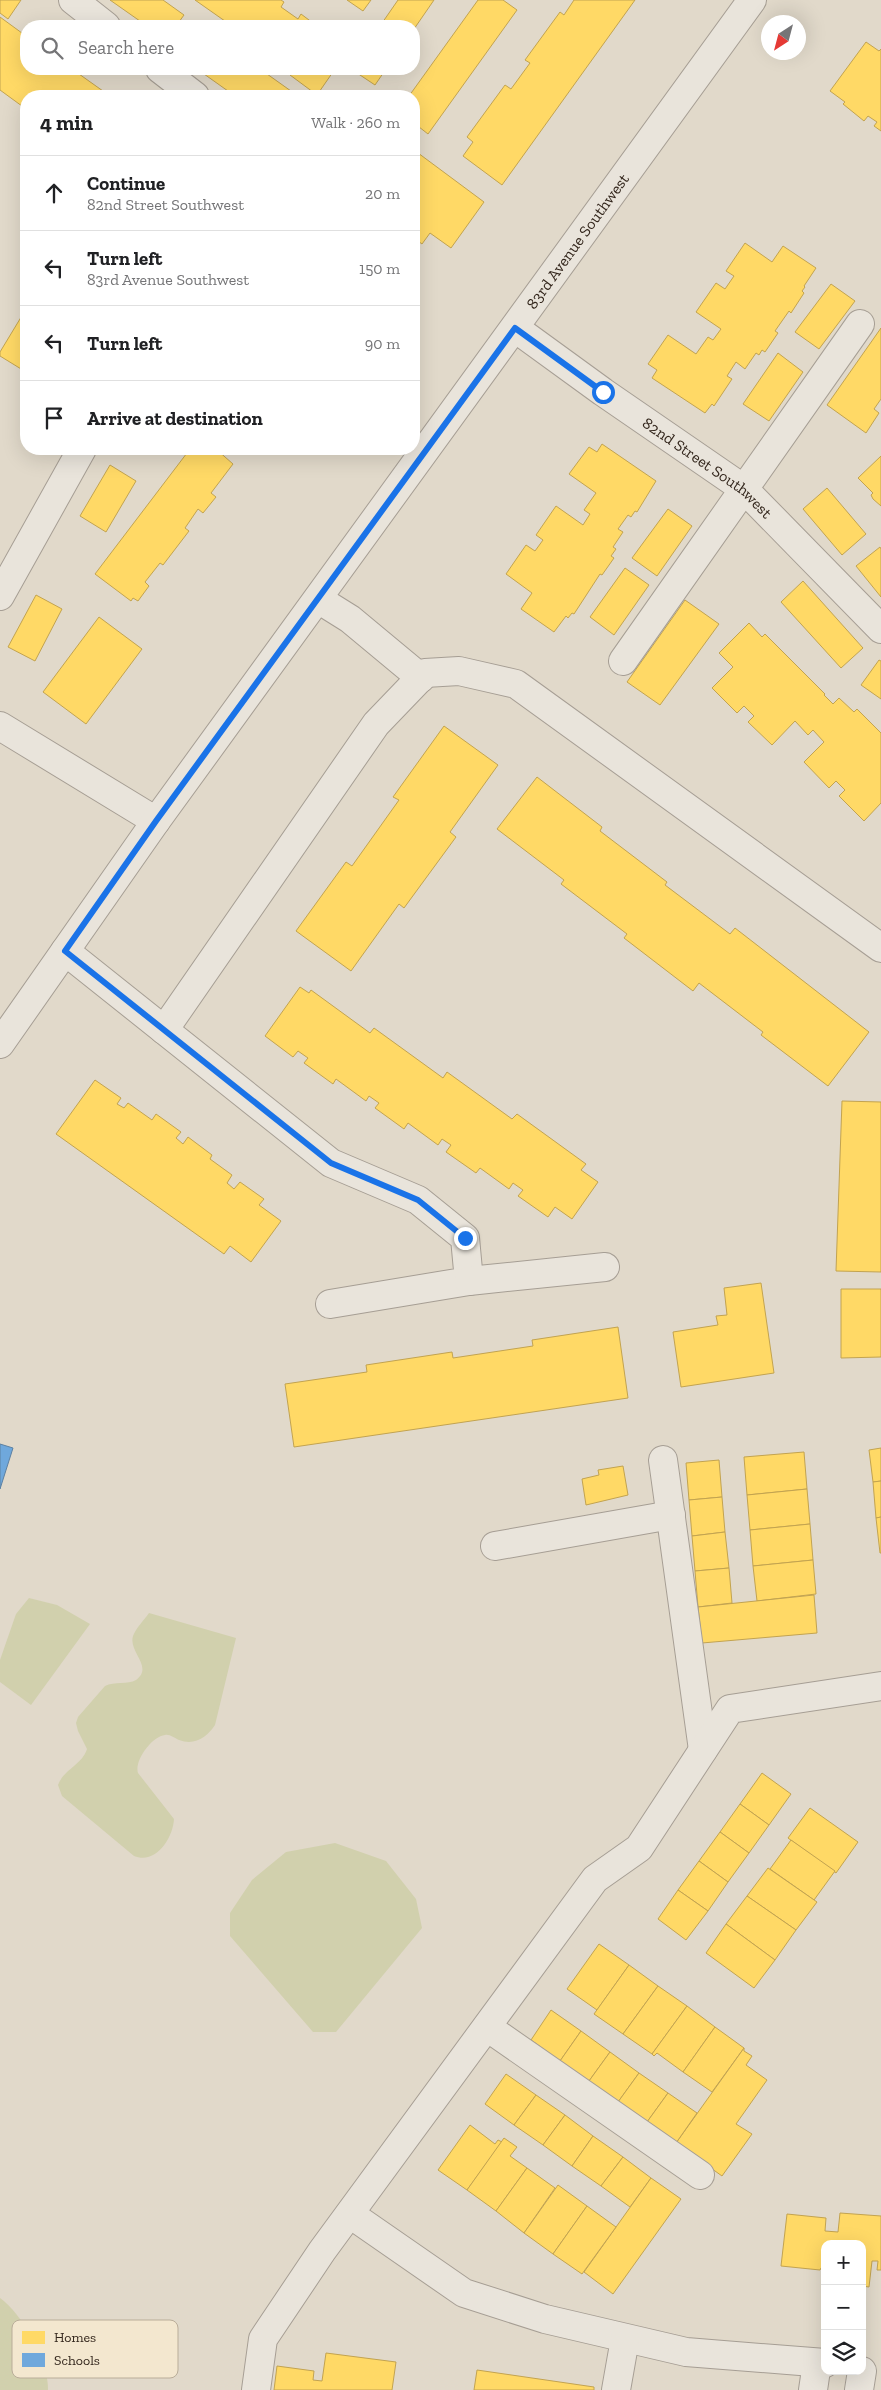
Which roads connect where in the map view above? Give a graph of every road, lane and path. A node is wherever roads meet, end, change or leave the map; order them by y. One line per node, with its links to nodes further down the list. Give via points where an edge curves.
1 (73, 0): 3 (street)
2 (744, 3): 7 (street, 83rd Avenue Southwest)
3 (98, 20)
4 (168, 75): 5 (street)
5 (187, 90)
6 (860, 324): 9 (street)
7 (515, 328): 9 (street, 82nd Street Southwest); 11 (street, 83rd Avenue Southwest)
8 (79, 455): 10 (street)
9 (744, 488): 12 (street, 82nd Street Southwest); 13 (street)
10 (0, 596)
11 (318, 599): 14 (street, via 350,619); 16 (street, 83rd Avenue Southwest)
12 (881, 629)
13 (623, 661)
14 (421, 678): 17 (street, via 425,673 459,671 516,684); 19 (street, via 376,724)
15 (0, 726): 16 (street)
16 (156, 821): 18 (street, 83rd Avenue Southwest)
17 (881, 948)
18 (65, 951): 19 (street); 20 (street, 83rd Avenue Southwest)
19 (164, 1030): 22 (street, via 331,1163 418,1200 465,1238)
20 (0, 1044)
21 (605, 1267): 22 (street)
22 (469, 1281): 23 (street)
23 (330, 1304)
24 (663, 1460): 25 (street)
25 (671, 1515): 26 (street); 28 (street)
26 (495, 1546)
27 (881, 1686): 28 (street, via 730,1709)
28 (703, 1750): 29 (street, via 639,1848 595,1879)
29 (487, 2027): 30 (street); 31 (street)
30 (700, 2174)
31 (350, 2214): 32 (street, via 464,2293 545,2319); 35 (street, via 263,2339)
32 (625, 2339): 33 (street, via 686,2352); 36 (street)
33 (821, 2363): 37 (street)
34 (864, 2375): 38 (street)
35 (256, 2390)
36 (616, 2390)
37 (813, 2390)
38 (860, 2390)

